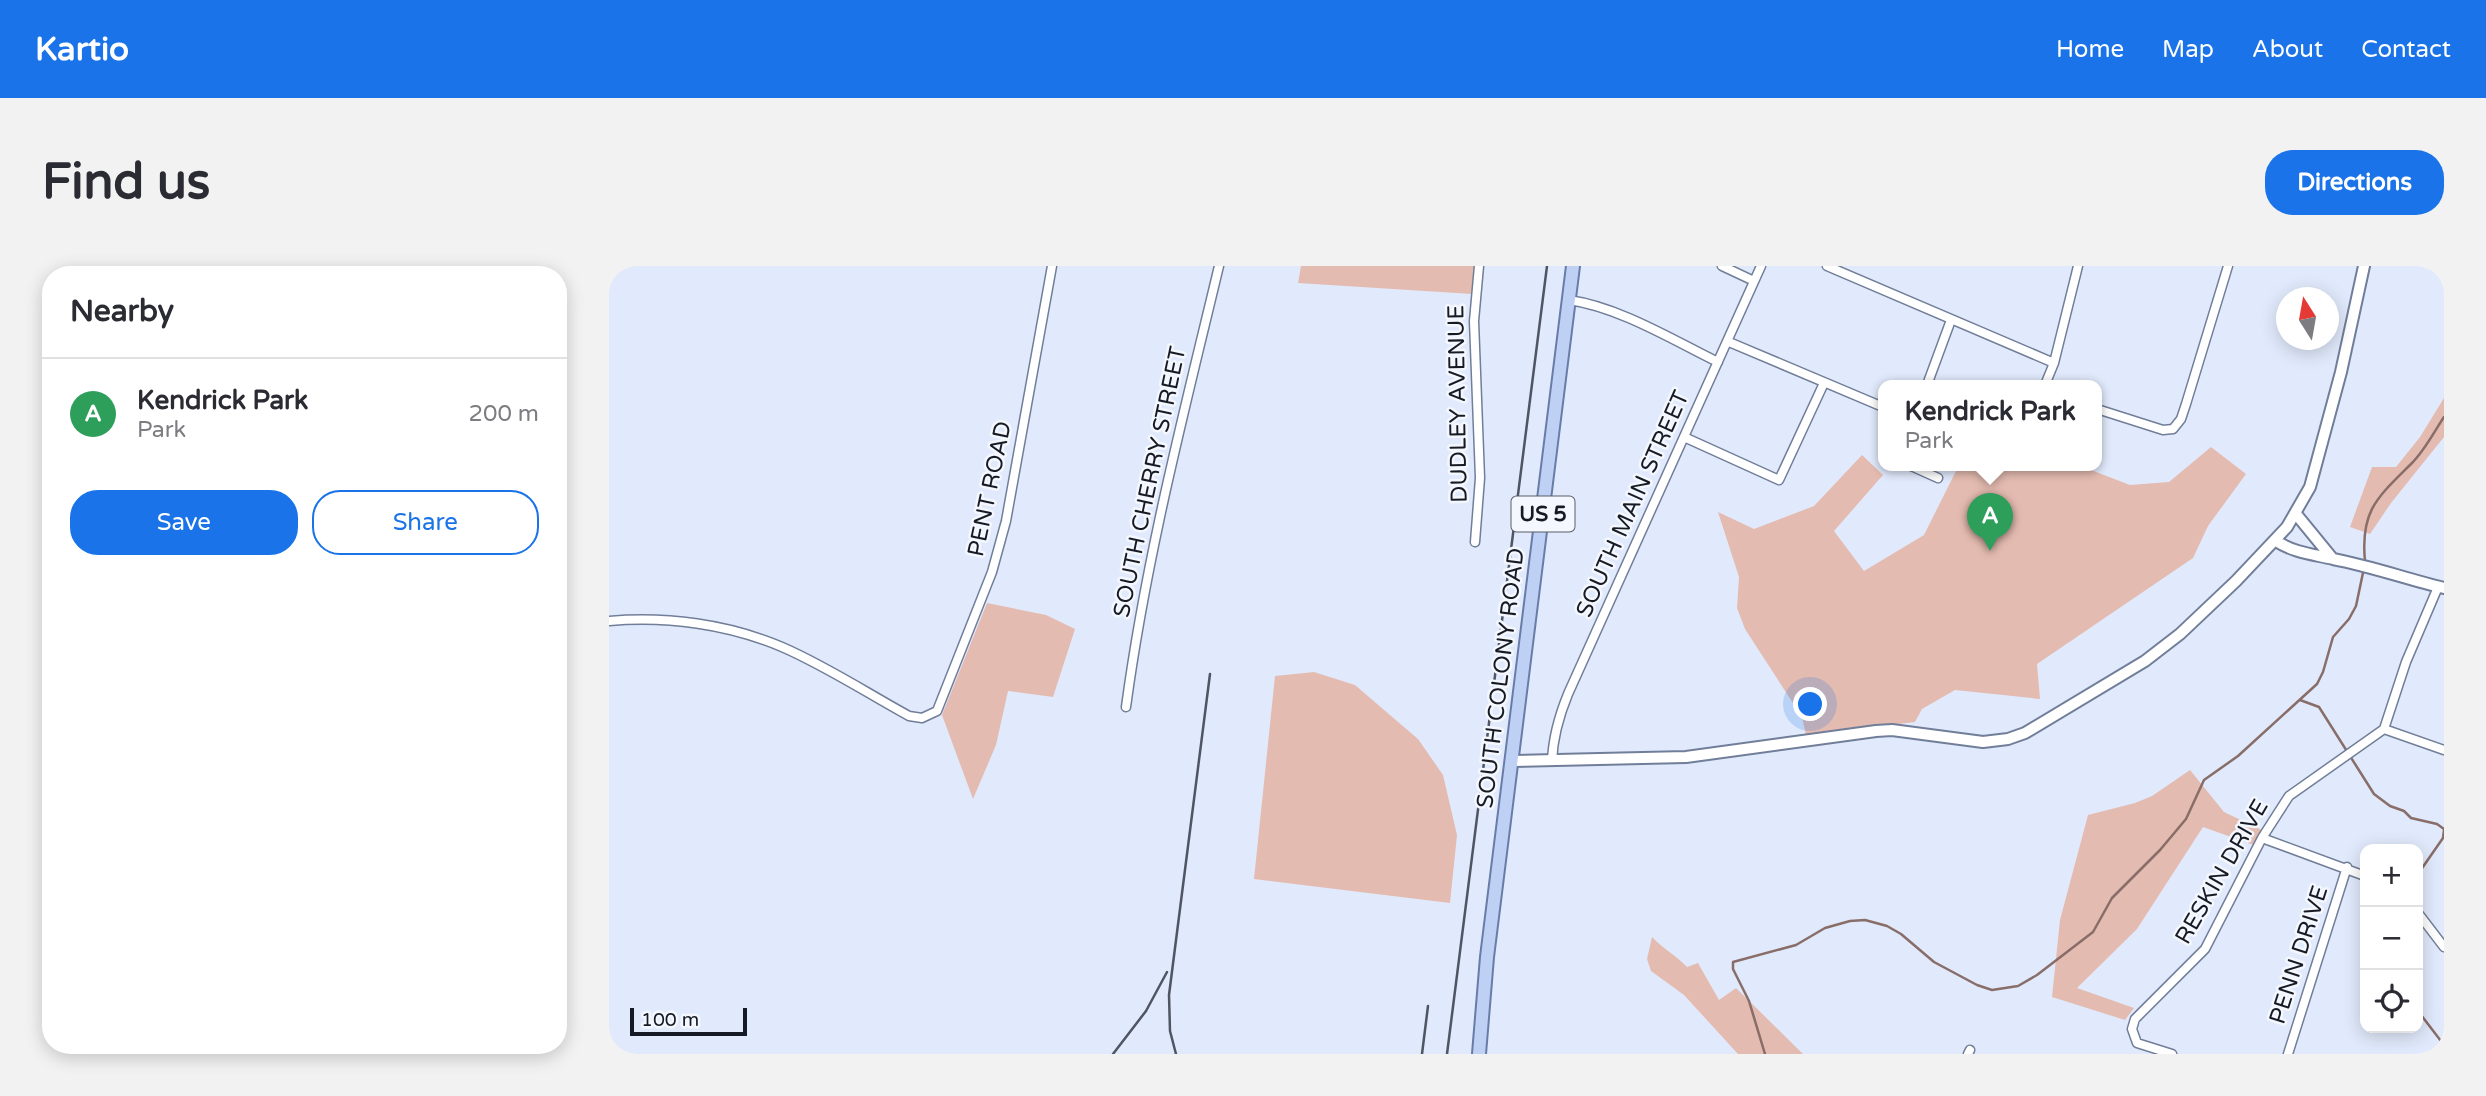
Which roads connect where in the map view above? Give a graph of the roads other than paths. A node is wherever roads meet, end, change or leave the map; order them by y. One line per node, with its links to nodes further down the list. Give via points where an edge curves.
1 (1052, 266): 30 (street, PENT ROAD, via 1006,521 988,585 937,711 922,719 909,716 782,647 733,631 677,620)
2 (1219, 266): 31 (street, SOUTH CHERRY STREET, via 1153,544)
3 (1479, 266): 27 (street, DUDLEY AVENUE, via 1474,332 1480,478)
4 (1573, 266): 12 (main road, SOUTH COLONY ROAD / US 5)
5 (1722, 266): 11 (street)
6 (1761, 266): 11 (street, SOUTH MAIN STREET)
7 (1827, 266): 13 (street)
8 (2078, 266): 16 (street)
9 (2228, 266): 21 (street, via 2181,419 2173,429)
10 (2364, 266): 25 (main road, via 2322,448)
11 (1754, 281): 14 (street, SOUTH MAIN STREET)
12 (1569, 300): 15 (street, via 1621,315); 34 (main road, SOUTH COLONY ROAD / US 5)
13 (1951, 320): 16 (street); 17 (street)
14 (1729, 342): 15 (street, SOUTH MAIN STREET); 19 (street)
15 (1718, 362): 22 (street, SOUTH MAIN STREET)
16 (2054, 363): 18 (street)
17 (1929, 380)
18 (2047, 380)
19 (1823, 383): 20 (street); 22 (street, via 1779,480)
20 (1878, 405)
21 (2102, 411)
22 (1684, 437): 35 (street, SOUTH MAIN STREET, via 1568,694)
23 (1922, 471): 24 (street)
24 (1938, 478)
25 (2296, 514): 26 (main road); 28 (main road)
26 (2276, 541): 28 (main road, via 2292,551); 35 (main road, via 2180,634 2145,661 2036,727 2008,738 1972,742 1876,731 1686,757)
27 (1475, 542)
28 (2332, 558): 29 (main road)
29 (2441, 587): 32 (street, via 2406,662)
30 (609, 621)
31 (1126, 707)
32 (2384, 729): 33 (street); 36 (street, RESKIN DRIVE, via 2289,796)
33 (2444, 750)
34 (1512, 761): 35 (main road); 41 (main road, SOUTH COLONY ROAD / US 5)
35 (1552, 761)
36 (2262, 838): 37 (street); 42 (street, RESKIN DRIVE, via 2205,949 2135,1019 2132,1029 2137,1044)
37 (2347, 867): 38 (street); 43 (street, PENN DRIVE)
38 (2360, 874)
39 (2423, 920): 40 (street)
40 (2444, 947)
41 (1479, 1054)
42 (2172, 1054)
43 (2288, 1054)

